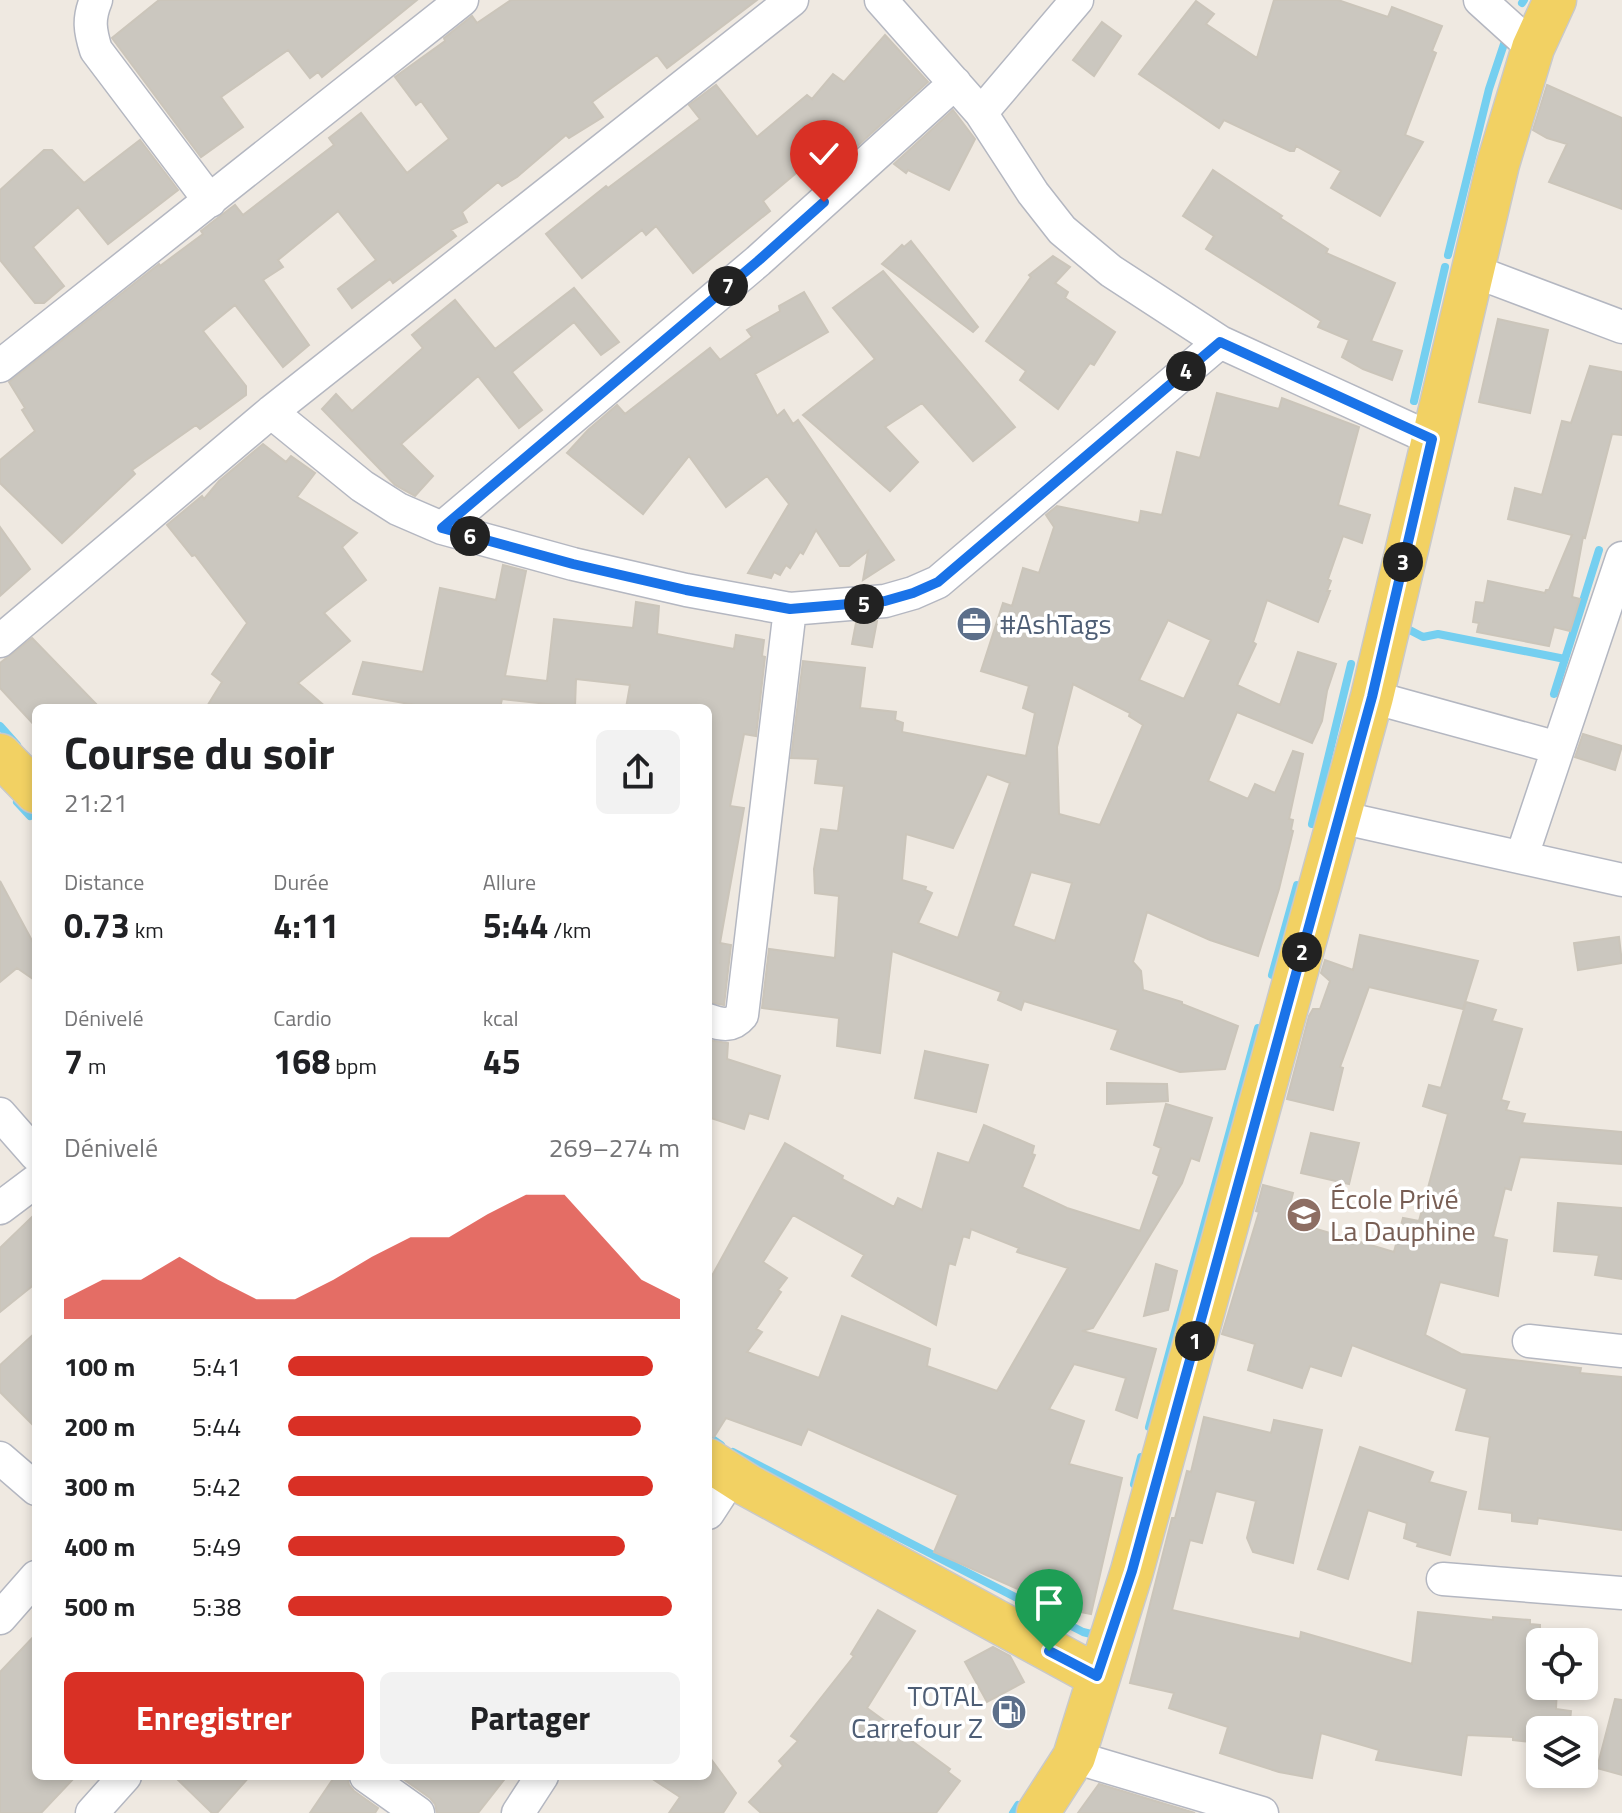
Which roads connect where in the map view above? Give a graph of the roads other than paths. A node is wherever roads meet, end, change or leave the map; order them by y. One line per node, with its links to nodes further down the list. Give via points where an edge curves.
1 (96, 0): 11 (street, via 89,30 96,50)
2 (462, 0): 11 (street)
3 (792, 0): 16 (street)
4 (881, 0): 9 (street)
5 (1077, 0): 10 (street)
6 (1480, 0): 8 (street)
7 (1555, 0): 8 (main road)
8 (1533, 48): 12 (main road)
9 (955, 83): 10 (street); 18 (street, via 758,261)
10 (981, 113): 14 (street, via 1062,230 1111,271)
11 (210, 201): 15 (street)
12 (1471, 270): 13 (street); 17 (main road)
13 (1622, 327)
14 (1220, 342): 17 (street); 20 (street, via 938,582 885,601)
15 (0, 366)
16 (271, 412): 18 (street, via 362,486); 21 (street)
17 (1432, 439): 22 (main road)
18 (442, 528): 20 (street, via 686,590)
19 (1622, 558): 23 (street)
20 (790, 609): 29 (street, via 742,1015 728,1024)
21 (0, 641)
22 (1372, 697): 23 (street); 26 (main road)
23 (1558, 748): 27 (street)
24 (0, 755): 25 (main road)
25 (32, 788)
26 (1339, 817): 27 (street); 44 (main road, via 1136,1555)
27 (1522, 856): 28 (street)
28 (1622, 880)
29 (712, 1021)
30 (0, 1114): 31 (street)
31 (32, 1150)
32 (32, 1184): 33 (street)
33 (0, 1208)
34 (1529, 1341): 35 (street)
35 (1622, 1351)
36 (0, 1458): 38 (street)
37 (720, 1468): 39 (street); 44 (main road)
38 (32, 1486)
39 (712, 1498)
40 (1443, 1579): 42 (street)
41 (32, 1582): 43 (street)
42 (1622, 1593)
43 (0, 1618)
44 (1097, 1676): 45 (main road)
45 (1074, 1757): 52 (main road); 53 (street)
46 (121, 1780): 49 (street)
47 (372, 1780): 50 (street)
48 (539, 1780): 51 (street)
49 (92, 1813)
50 (418, 1813)
51 (518, 1813)
52 (1038, 1813)
53 (1262, 1813)

